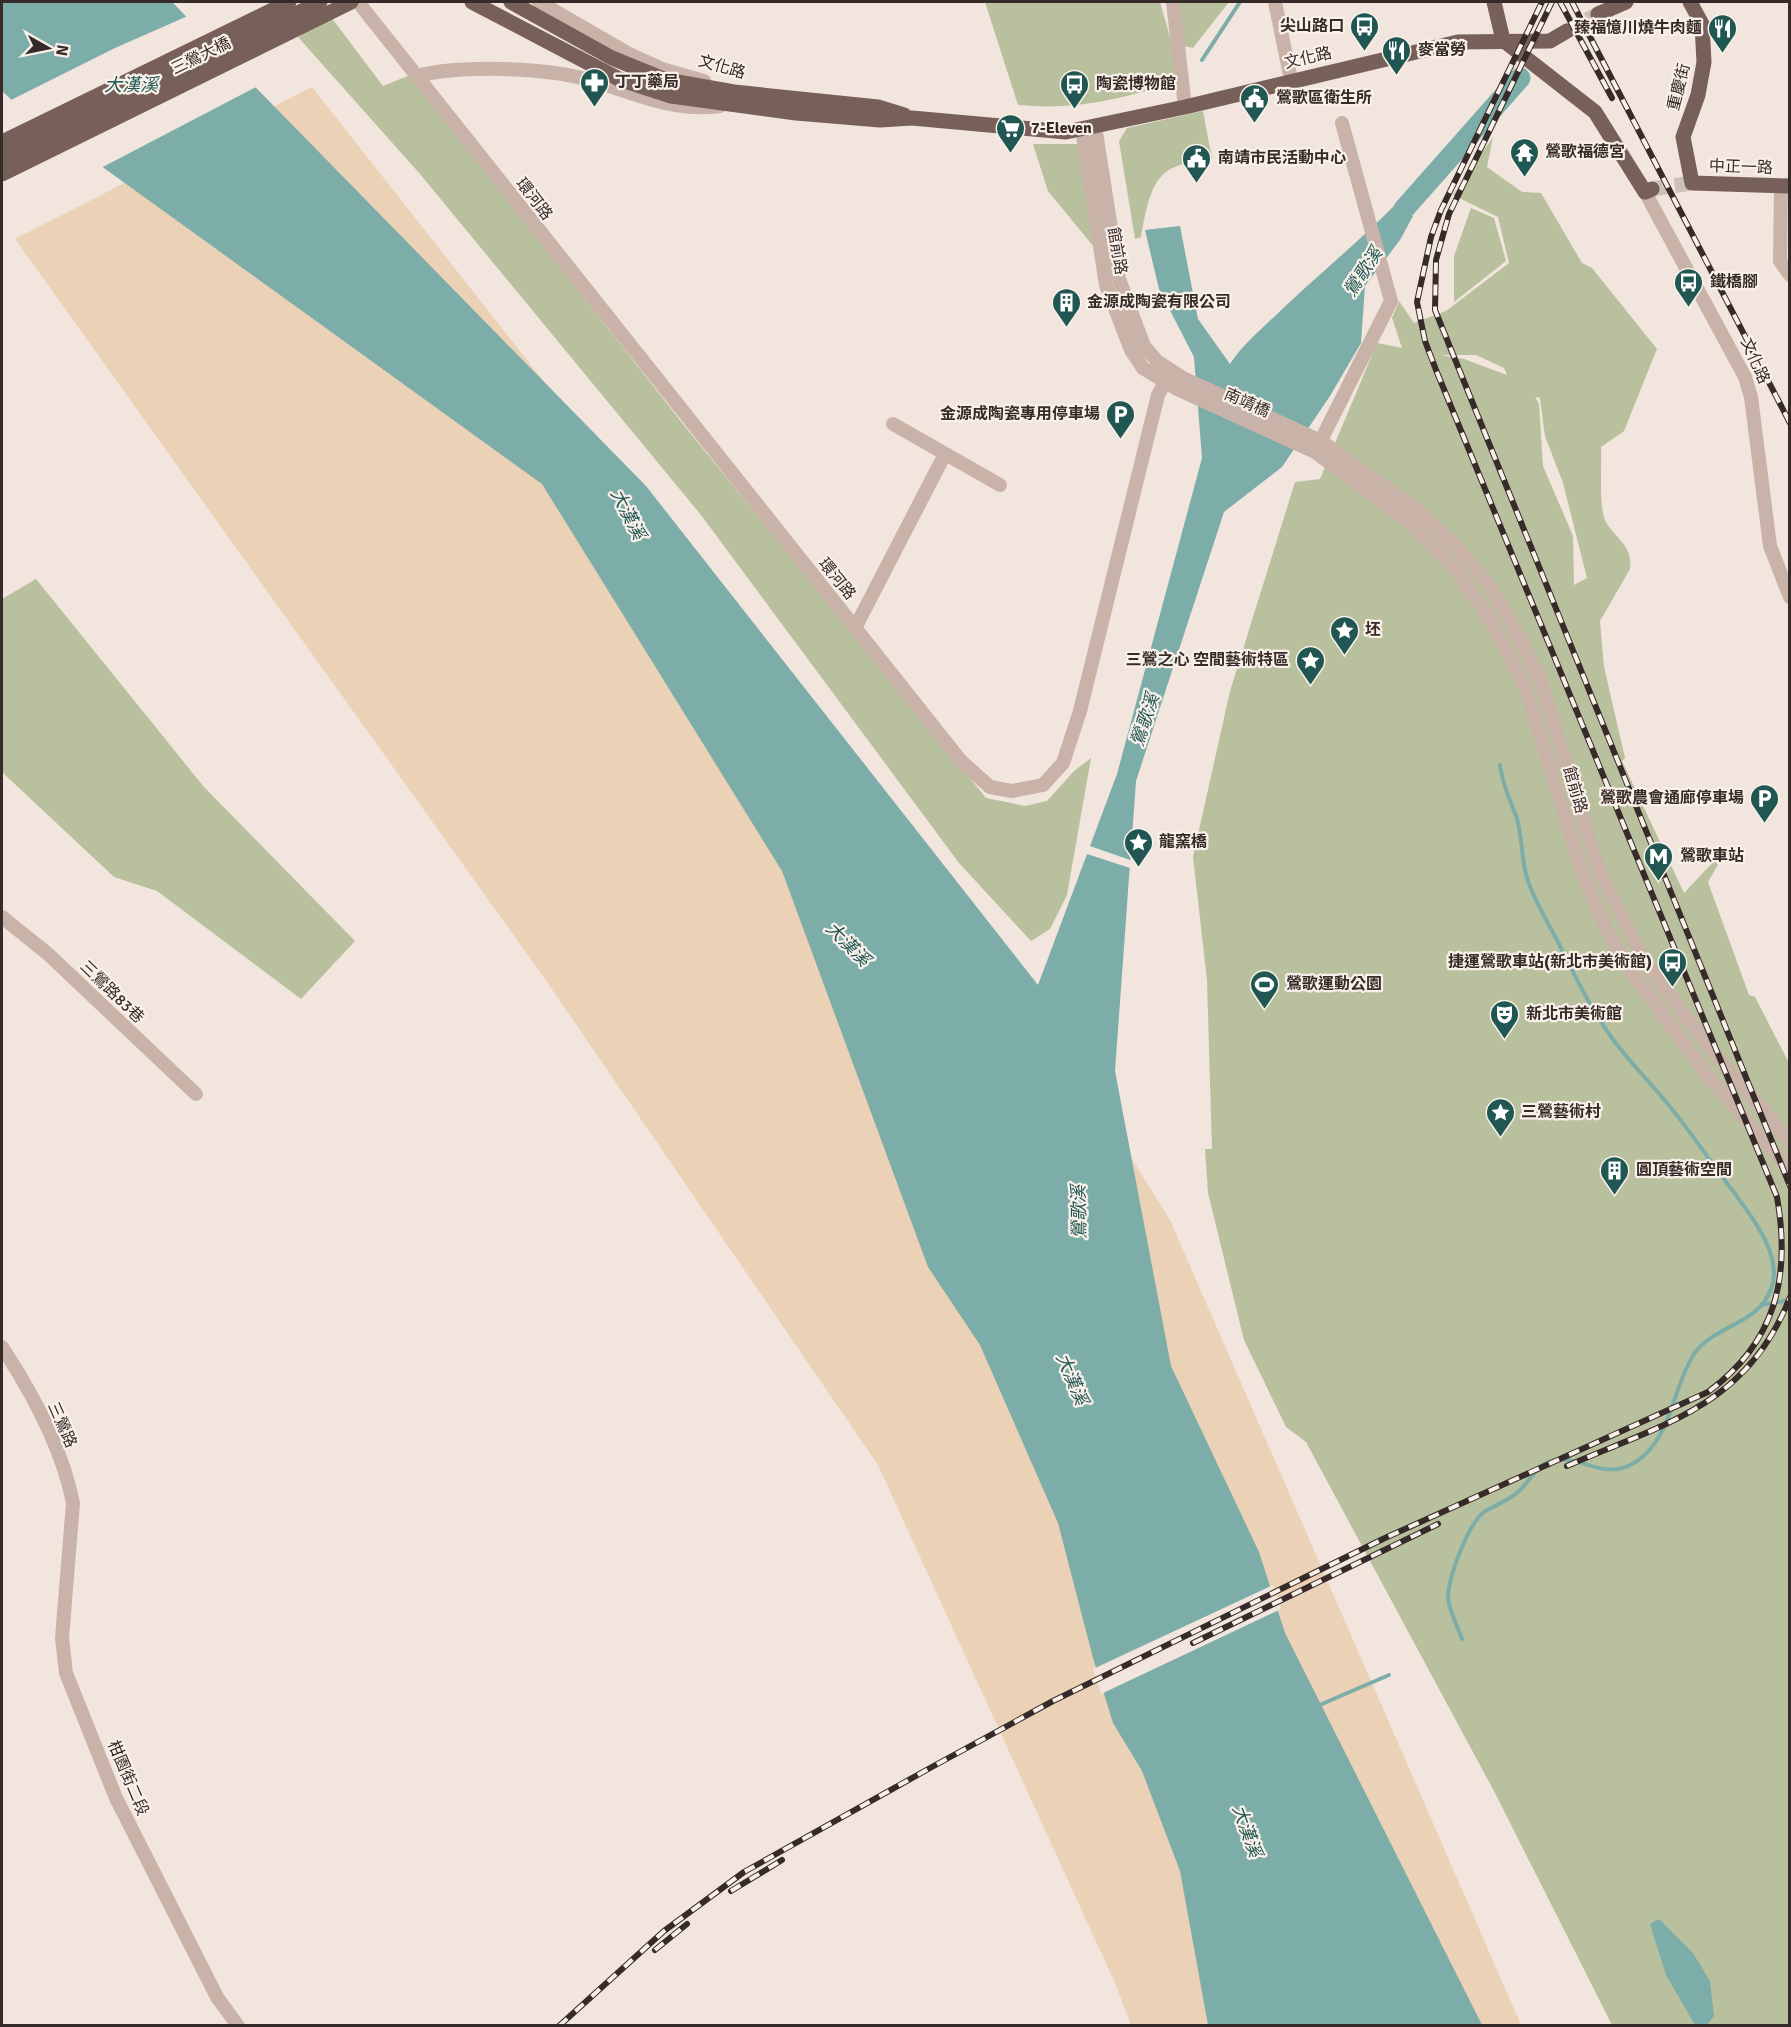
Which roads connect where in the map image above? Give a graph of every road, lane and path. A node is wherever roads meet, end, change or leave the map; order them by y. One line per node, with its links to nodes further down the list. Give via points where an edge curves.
1 (289, 2): 22 (main road, 三鶯大橋)
2 (351, 2): 24 (main road, 三鶯大橋)
3 (357, 2): 16 (street, 環河路)
4 (472, 2): 18 (main road, via 619,79 671,96)
5 (510, 2): 18 (main road, via 638,70)
6 (538, 2): 18 (street, 文化路, via 631,55)
7 (1173, 2): 19 (street)
8 (1275, 2): 17 (street)
9 (1494, 2): 15 (main road)
10 (1626, 2): 13 (main road)
11 (1690, 2): 25 (main road, 重慶街, via 1702,24 1704,62 1683,137)
12 (315, 4): 23 (main road)
13 (1598, 14)
14 (1567, 31): 15 (main road, via 1550,41)
15 (1503, 40): 17 (main road, 文化路, via 1458,42); 27 (main road, 文化路, via 1595,112)
16 (416, 76): 18 (street, via 463,68 548,73 587,79 671,105 696,108); 35 (street, 環河路)
17 (1291, 80): 19 (main road, 文化路)
18 (732, 98): 21 (main road, 文化路, via 878,107 912,118 1032,130 1066,132)
19 (1185, 107): 21 (main road, 文化路)
20 (1342, 123): 31 (street, via 1390,301)
21 (1088, 127): 29 (street, 館前路, via 1094,214 1110,295 1131,350 1143,368)
22 (2, 142)
23 (2, 158)
24 (2, 174)
25 (1692, 183): 26 (main road, 中正一路)
26 (1785, 186): 28 (street, via 1780,261)
27 (1649, 191): 34 (street, 文化路, via 1745,377 1751,397 1770,546)
28 (1790, 275)
29 (1174, 380): 31 (street, 南靖橋); 35 (street, 環河路, via 1158,395 1080,711 1063,763 1043,785 1012,791 990,787 961,760)
30 (893, 424): 32 (street)
31 (1312, 443): 38 (street, 館前路, via 1419,512 1456,546 1488,585 1539,676 1599,870 1644,961 1712,1051); 39 (street, 館前路, via 1436,545 1492,623 1526,689 1583,875 1607,931 1629,969 1709,1077)
32 (945, 454): 33 (street); 35 (street)
33 (1000, 485)
34 (1790, 597)
35 (855, 628)
36 (2, 917): 37 (street, 三鶯路83巷, via 48,954)
37 (196, 1094)
38 (1790, 1142)
39 (1790, 1170)
40 (2, 1347): 41 (street, 三鶯路, via 23,1380 69,1482)
41 (72, 1523): 42 (street, 柑園街二段, via 62,1638 66,1673 116,1798 217,1997)
42 (238, 2025)

